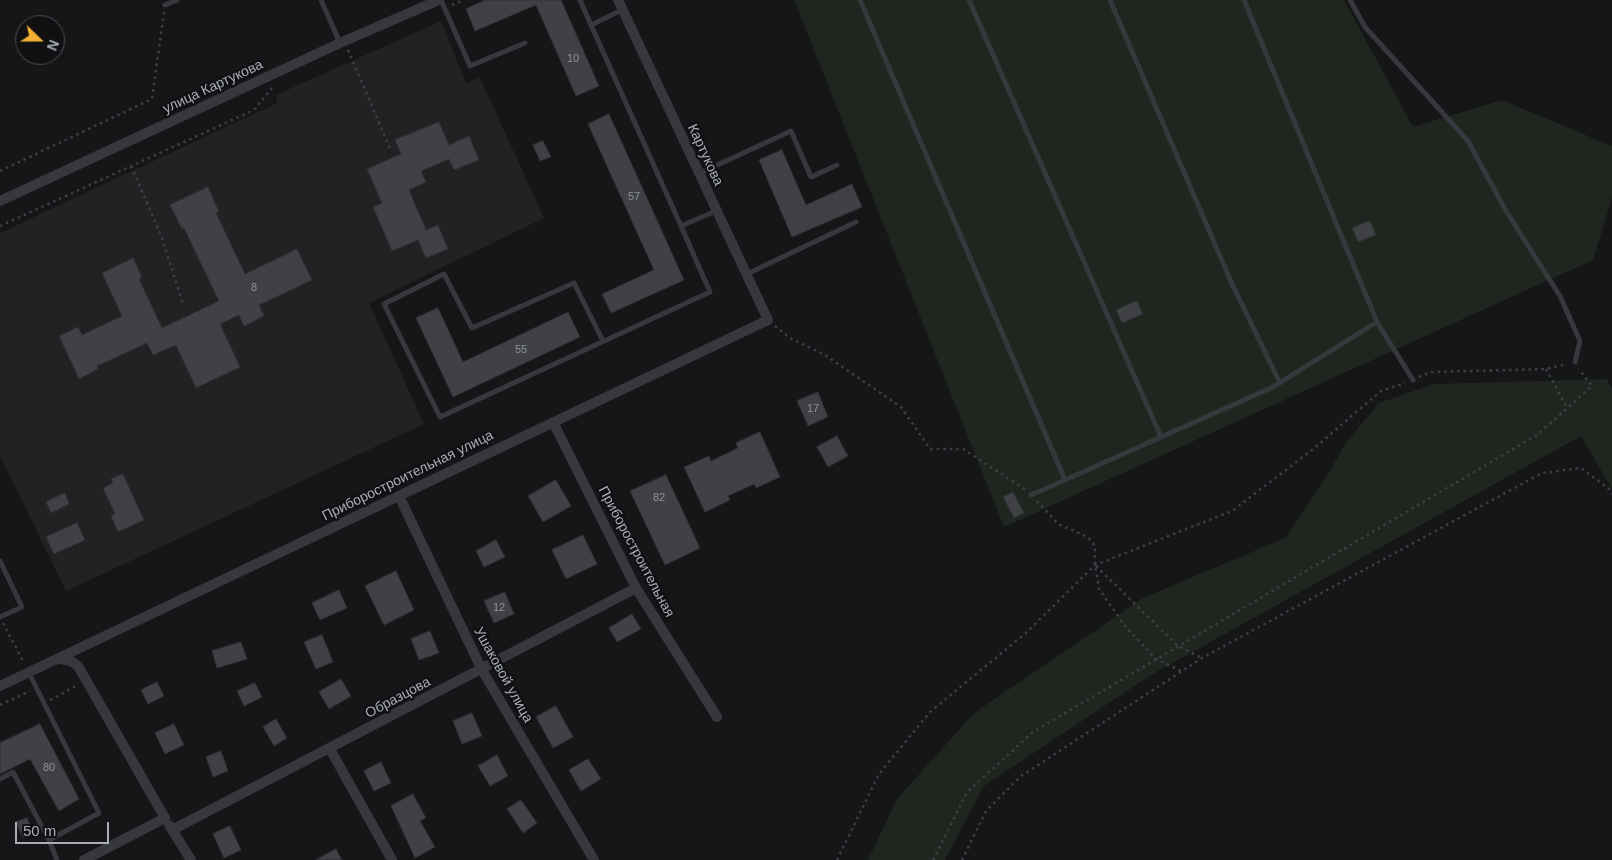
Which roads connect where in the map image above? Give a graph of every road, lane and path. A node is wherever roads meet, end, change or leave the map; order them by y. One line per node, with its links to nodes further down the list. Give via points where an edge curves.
1 (177, 0): 12 (lane)
2 (322, 0): 16 (lane)
3 (464, 0): 11 (path)
4 (580, 0): 14 (lane)
5 (618, 0): 13 (street, Картукова)
6 (860, 0): 42 (lane)
7 (969, 0): 41 (lane)
8 (1110, 0): 38 (lane, via 1232,284)
9 (1244, 0): 33 (lane)
10 (1350, 0): 35 (lane, via 1365,27 1468,141 1506,210 1560,296 1580,342)
11 (442, 3): 15 (lane, via 470,66); 16 (street, улица Картукова)
12 (165, 5): 23 (path, via 152,99)
13 (622, 10): 14 (lane); 24 (street, Картукова)
14 (591, 25): 29 (lane)
15 (525, 44)
16 (344, 45): 17 (path); 18 (path); 20 (path); 25 (street, улица Картукова)
17 (357, 47)
18 (340, 55)
19 (273, 87): 22 (path, via 254,110)
20 (391, 151)
21 (837, 165): 24 (lane, via 811,177 791,131)
22 (131, 166): 28 (path); 31 (path, via 161,234)
23 (0, 171)
24 (698, 174): 26 (street, Картукова)
25 (0, 201)
26 (716, 211): 29 (lane); 30 (street, Картукова)
27 (856, 222): 30 (lane)
28 (0, 226)
29 (681, 226): 34 (lane, via 710,292)
30 (747, 274): 32 (street, Картукова)
31 (183, 304)
32 (768, 320): 40 (street, Приборостроительная улица); 44 (path, via 790,338 825,356 901,407 930,449 963,449)
33 (1378, 322): 37 (lane); 38 (lane)
34 (603, 341): 34 (lane, via 574,283 472,328 444,274 384,304 440,417)
35 (1575, 362): 36 (path); 39 (path, via 1592,386)
36 (1546, 369): 37 (path, via 1432,372); 39 (path)
37 (1413, 380): 47 (path, via 1381,391 1312,450 1232,511)
38 (1280, 383): 41 (lane)
39 (1567, 408): 50 (path, via 1537,435)
40 (553, 422): 45 (street, Приборостроительная улица); 48 (street, Приборостроительная)
41 (1162, 437): 42 (lane)
42 (1065, 480): 44 (lane)
43 (1612, 494): 51 (path, via 1610,489 1581,468 1542,473)
44 (1031, 495): 47 (path, via 1058,524 1088,538 1095,546)
45 (399, 496): 52 (street, Приборостроительная улица); 54 (street, Ушаковой улица)
46 (0, 561): 49 (lane, via 22,607)
47 (1095, 565): 50 (path); 53 (path, via 1099,589 1125,626); 73 (path, via 1026,632 930,712 879,774)
48 (636, 588): 54 (street, Образцова); 62 (street, Приборостроительная)
49 (0, 618): 56 (path)
50 (1178, 646): 51 (path); 53 (path)
51 (1202, 658): 55 (path)
52 (60, 659): 56 (street, Приборостроительная улица); 57 (street, via 78,666)
53 (1156, 659): 55 (path); 74 (path, via 1033,732 968,792)
54 (482, 670): 63 (street, Образцова); 72 (street, Ушаковой улица)
55 (1182, 672): 75 (path, via 1021,776 986,811)
56 (29, 673): 58 (street, Приборостроительная улица); 59 (lane)
57 (86, 681): 60 (path); 65 (street)
58 (0, 686)
59 (36, 688): 60 (lane); 61 (path)
60 (44, 702): 67 (lane, via 99,813)
61 (0, 705)
62 (717, 718)
63 (330, 749): 66 (street, Образцова); 71 (street)
64 (0, 779): 67 (lane, via 13,772)
65 (165, 818): 66 (street); 69 (street)
66 (172, 830): 70 (street)
67 (50, 840): 68 (lane)
68 (57, 860)
69 (84, 860)
70 (191, 860)
71 (392, 860)
72 (594, 860)
73 (837, 860)
74 (933, 860)
75 (962, 860)

